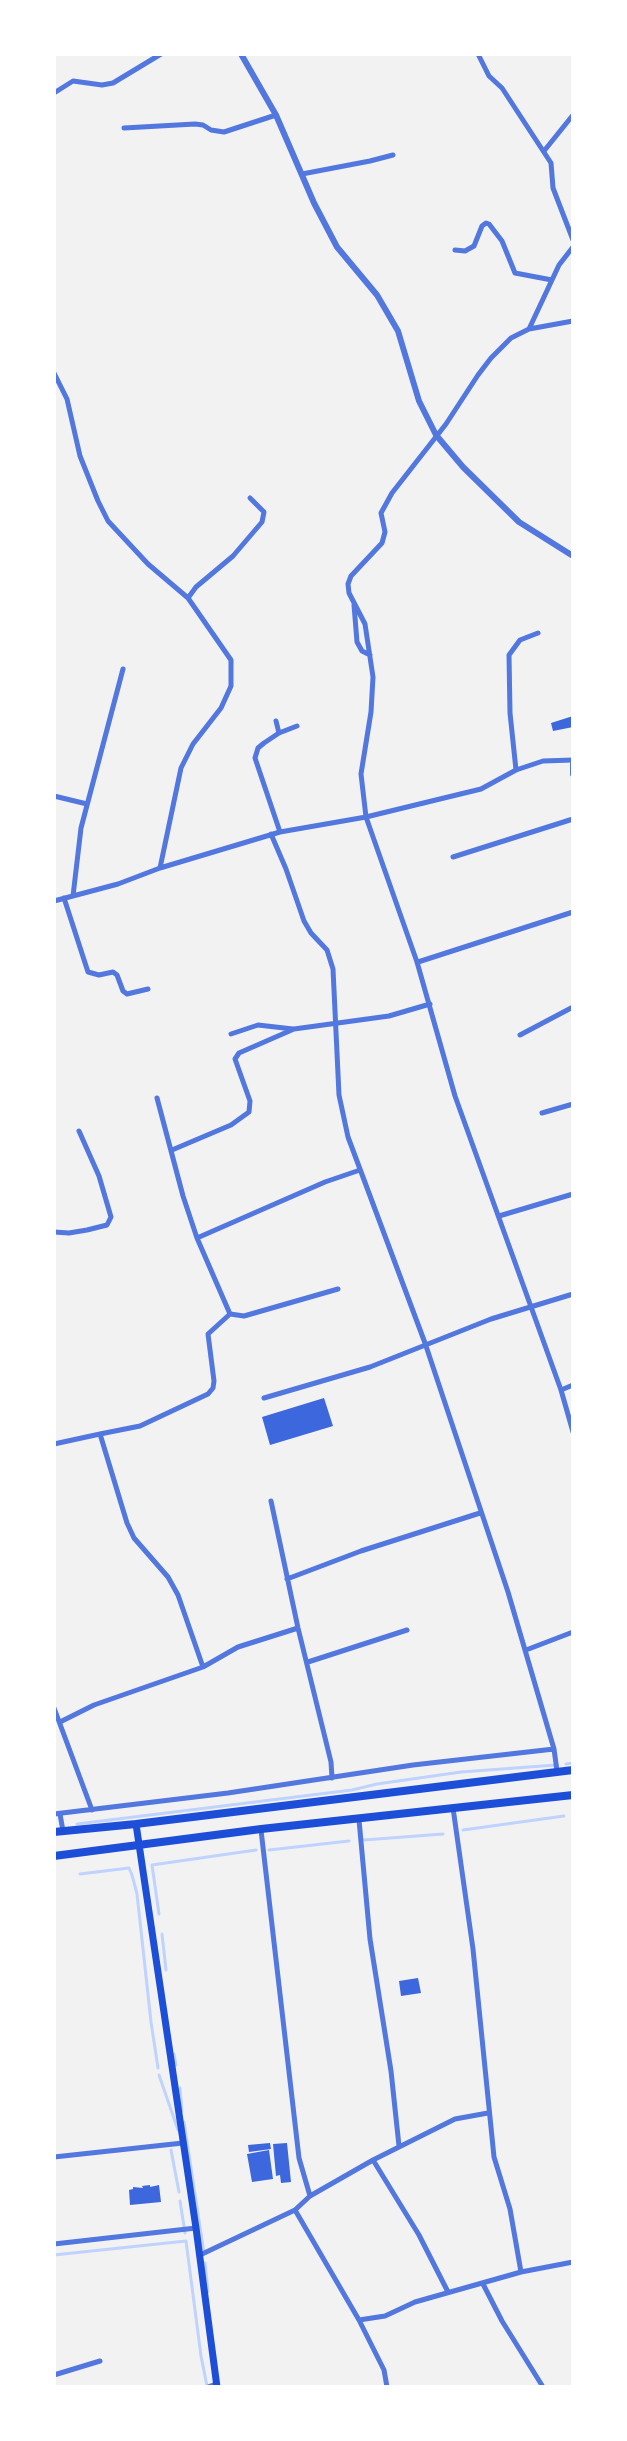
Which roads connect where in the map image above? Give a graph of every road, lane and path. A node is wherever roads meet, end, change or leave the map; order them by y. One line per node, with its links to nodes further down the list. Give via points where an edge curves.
1 (161, 54): 4 (street, via 113,83 73,81)
2 (241, 54): 5 (street)
3 (478, 54): 8 (street)
4 (54, 93)
5 (276, 115): 7 (street, via 224,132 195,124); 10 (street)
6 (573, 115): 8 (street)
7 (124, 128)
8 (544, 151): 11 (street)
9 (393, 155): 10 (street)
10 (302, 174): 18 (street, via 337,247 377,295 398,331 419,401)
11 (573, 240)
12 (573, 247): 14 (street)
13 (455, 250): 14 (street, via 474,246 486,223 502,241 515,273)
14 (552, 280): 16 (street)
15 (573, 321): 16 (street)
16 (529, 329): 18 (street, via 491,358)
17 (54, 373): 21 (street, via 67,399 80,456 108,521)
18 (436, 435): 20 (street, via 519,522); 22 (street, via 383,508 382,543 349,579)
19 (250, 498): 21 (street, via 264,512 262,522)
20 (573, 556)
21 (188, 598): 39 (street, via 231,660 231,686 181,768)
22 (354, 604): 24 (street, via 365,624); 24 (street, via 357,642)
23 (538, 633): 30 (street, via 520,640 509,655)
24 (370, 655): 34 (street, via 373,693 361,774)
25 (123, 669): 33 (street)
26 (276, 721): 28 (street)
27 (297, 726): 28 (street)
28 (279, 733): 36 (street, via 258,748 255,758)
29 (573, 762): 30 (street, via 543,761); 31 (street)
30 (516, 770): 34 (street, via 481,789)
31 (573, 774)
32 (54, 796): 33 (street)
33 (87, 804): 40 (street)
34 (366, 817): 36 (street); 44 (street)
35 (573, 819): 38 (street)
36 (280, 832): 37 (street)
37 (271, 834): 39 (street); 48 (street, via 304,921 327,950)
38 (453, 857)
39 (160, 868): 40 (street)
40 (73, 896): 41 (street)
41 (64, 898): 42 (street); 45 (street, via 88,972 113,972 127,994)
42 (54, 901)
43 (573, 912): 44 (street)
44 (417, 962): 46 (street)
45 (148, 989)
46 (430, 1004): 48 (street); 59 (street, via 455,1096)
47 (573, 1007): 51 (street)
48 (337, 1024): 49 (street); 57 (street, via 339,1095)
49 (294, 1029): 50 (street, via 258,1025); 56 (street, via 235,1057 249,1112)
50 (231, 1034)
51 (520, 1035)
52 (157, 1098): 56 (street)
53 (573, 1104): 54 (street)
54 (542, 1113)
55 (79, 1131): 60 (street, via 111,1217 107,1225)
56 (172, 1150): 61 (street)
57 (360, 1170): 61 (street); 66 (street)
58 (573, 1194): 59 (street)
59 (499, 1216): 64 (street)
60 (54, 1232)
61 (197, 1238): 65 (street)
62 (338, 1289): 65 (street, via 244,1316)
63 (573, 1294): 64 (street)
64 (530, 1308): 66 (street); 68 (street)
65 (230, 1314): 71 (street, via 208,1334 214,1381 208,1394 140,1426)
66 (425, 1343): 69 (street, via 370,1367); 74 (street)
67 (573, 1385): 68 (street)
68 (561, 1390): 70 (street)
69 (264, 1398)
70 (573, 1432)
71 (100, 1434): 72 (street); 81 (street, via 127,1523 178,1595)
72 (54, 1444)
73 (271, 1501): 75 (street)
74 (480, 1513): 75 (street); 79 (street)
75 (287, 1579): 76 (street)
76 (298, 1628): 80 (street); 81 (street, via 238,1647)
77 (407, 1630): 80 (street)
78 (573, 1632): 79 (street)
79 (526, 1650): 84 (street)
80 (308, 1662): 87 (street)
81 (203, 1667): 83 (street)
82 (54, 1708): 83 (street)
83 (60, 1722): 90 (street)
84 (554, 1749): 86 (street); 87 (street)
85 (573, 1770): 86 (highway)
86 (557, 1772): 93 (highway)
87 (332, 1778): 90 (street)
88 (573, 1795): 89 (highway)
89 (453, 1808): 92 (highway); 98 (street)
90 (92, 1810): 91 (street)
91 (57, 1814): 95 (street)
92 (359, 1820): 94 (highway); 100 (street)
93 (136, 1824): 95 (highway); 96 (main road)
94 (261, 1829): 96 (highway); 103 (street, via 299,2158)
95 (58, 1831)
96 (139, 1845): 97 (highway); 99 (main road)
97 (54, 1856)
98 (488, 2113): 100 (street, via 455,2119); 109 (street)
99 (183, 2143): 101 (street); 105 (main road)
100 (399, 2146): 102 (street)
101 (54, 2157)
102 (373, 2160): 103 (street); 111 (street)
103 (310, 2196): 104 (street)
104 (295, 2210): 107 (street); 112 (street)
105 (196, 2228): 106 (street); 107 (main road)
106 (54, 2244)
107 (200, 2255): 115 (main road)
108 (573, 2262): 109 (street)
109 (521, 2272): 110 (street)
110 (483, 2284): 111 (street); 117 (street)
111 (448, 2292): 112 (street)
112 (359, 2320): 116 (street)
113 (100, 2361): 114 (street)
114 (54, 2375)
115 (214, 2386)
116 (387, 2387)
117 (543, 2387)

